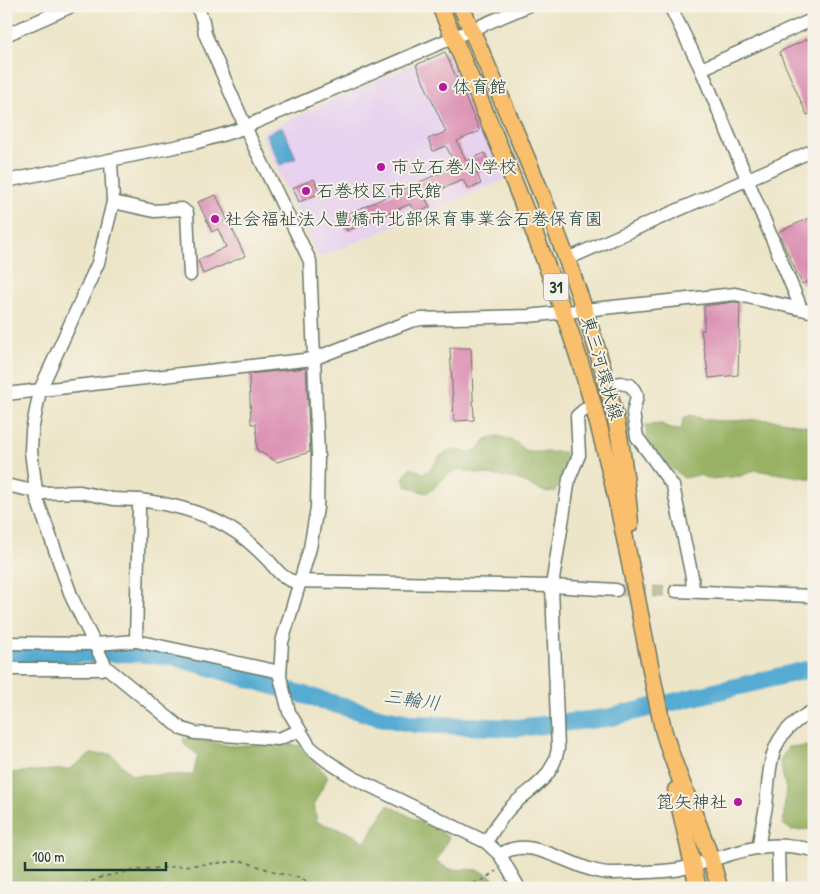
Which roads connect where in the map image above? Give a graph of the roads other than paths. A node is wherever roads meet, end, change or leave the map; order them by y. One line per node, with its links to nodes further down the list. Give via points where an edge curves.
1 (72, 6): 9 (street)
2 (197, 6): 12 (street, via 205,34)
3 (440, 6): 10 (main road, 東三河環状線 / 31)
4 (460, 6): 8 (main road, 東三河環状線 / 31)
5 (527, 6): 8 (street)
6 (670, 6): 11 (street)
7 (814, 20): 11 (street)
8 (471, 30): 10 (street); 18 (main road, 東三河環状線 / 31)
9 (6, 35)
10 (453, 37): 12 (street); 22 (main road, 東三河環状線 / 31, via 535,231)
11 (701, 70): 15 (street)
12 (246, 128): 14 (street, via 194,143); 24 (street, via 310,261)
13 (814, 150): 15 (street)
14 (111, 160): 16 (street); 17 (street)
15 (746, 179): 18 (street); 20 (street, via 799,303)
16 (6, 181)
17 (113, 202): 19 (street, via 154,211 182,209 187,213); 26 (street, via 98,263)
18 (567, 259): 21 (main road, 東三河環状線 / 31)
19 (190, 276)
20 (798, 308): 21 (street, via 734,294); 23 (street)
21 (583, 310): 22 (street); 25 (main road, 東三河環状線 / 31)
22 (564, 311): 24 (street, via 528,316 411,321); 28 (main road, 東三河環状線 / 31)
23 (814, 312)
24 (313, 359): 26 (street); 33 (street, via 317,508)
25 (607, 386): 32 (main road, 東三河環状線 / 31, via 627,488); 37 (street, via 630,385 637,396 633,413 637,436 673,486)
26 (40, 390): 27 (street); 30 (street, via 31,451)
27 (6, 394)
28 (593, 405): 32 (main road, 東三河環状線 / 31); 34 (street, via 577,416 579,455 569,479)
29 (6, 485): 30 (street)
30 (36, 492): 31 (street, via 80,492 113,499); 41 (street, via 72,598)
31 (139, 500): 33 (street, via 163,503 203,515 233,530 285,578); 39 (street)
32 (634, 581): 47 (main road, 東三河環状線 / 31)
33 (300, 582): 34 (street); 44 (street, via 282,642)
34 (552, 586): 35 (street); 48 (street, via 557,712 555,762 546,777 504,814)
35 (616, 590)
36 (676, 591): 37 (street)
37 (692, 591): 38 (street)
38 (814, 596)
39 (136, 641): 41 (street); 44 (street)
40 (6, 643): 41 (street)
41 (95, 645): 42 (street)
42 (106, 665): 43 (street, via 101,669); 46 (street, via 182,729 195,733 278,739)
43 (6, 669)
44 (280, 674): 46 (street, via 285,702)
45 (814, 710): 50 (street, via 801,717 776,742 770,762)
46 (298, 731): 48 (street, via 310,747 354,778)
47 (670, 753): 53 (main road, 東三河環状線 / 31); 54 (main road, 東三河環状線 / 31)
48 (486, 842): 52 (street)
49 (778, 846): 50 (street); 51 (street); 58 (street)
50 (759, 848): 53 (street)
51 (814, 850)
52 (500, 855): 54 (street, via 508,849 532,849 587,870 606,873 659,871); 55 (street)
53 (712, 859): 54 (street); 57 (main road, 東三河環状線 / 31)
54 (693, 865): 56 (main road, 東三河環状線 / 31)
55 (519, 888)
56 (698, 888)
57 (719, 888)
58 (779, 888)

